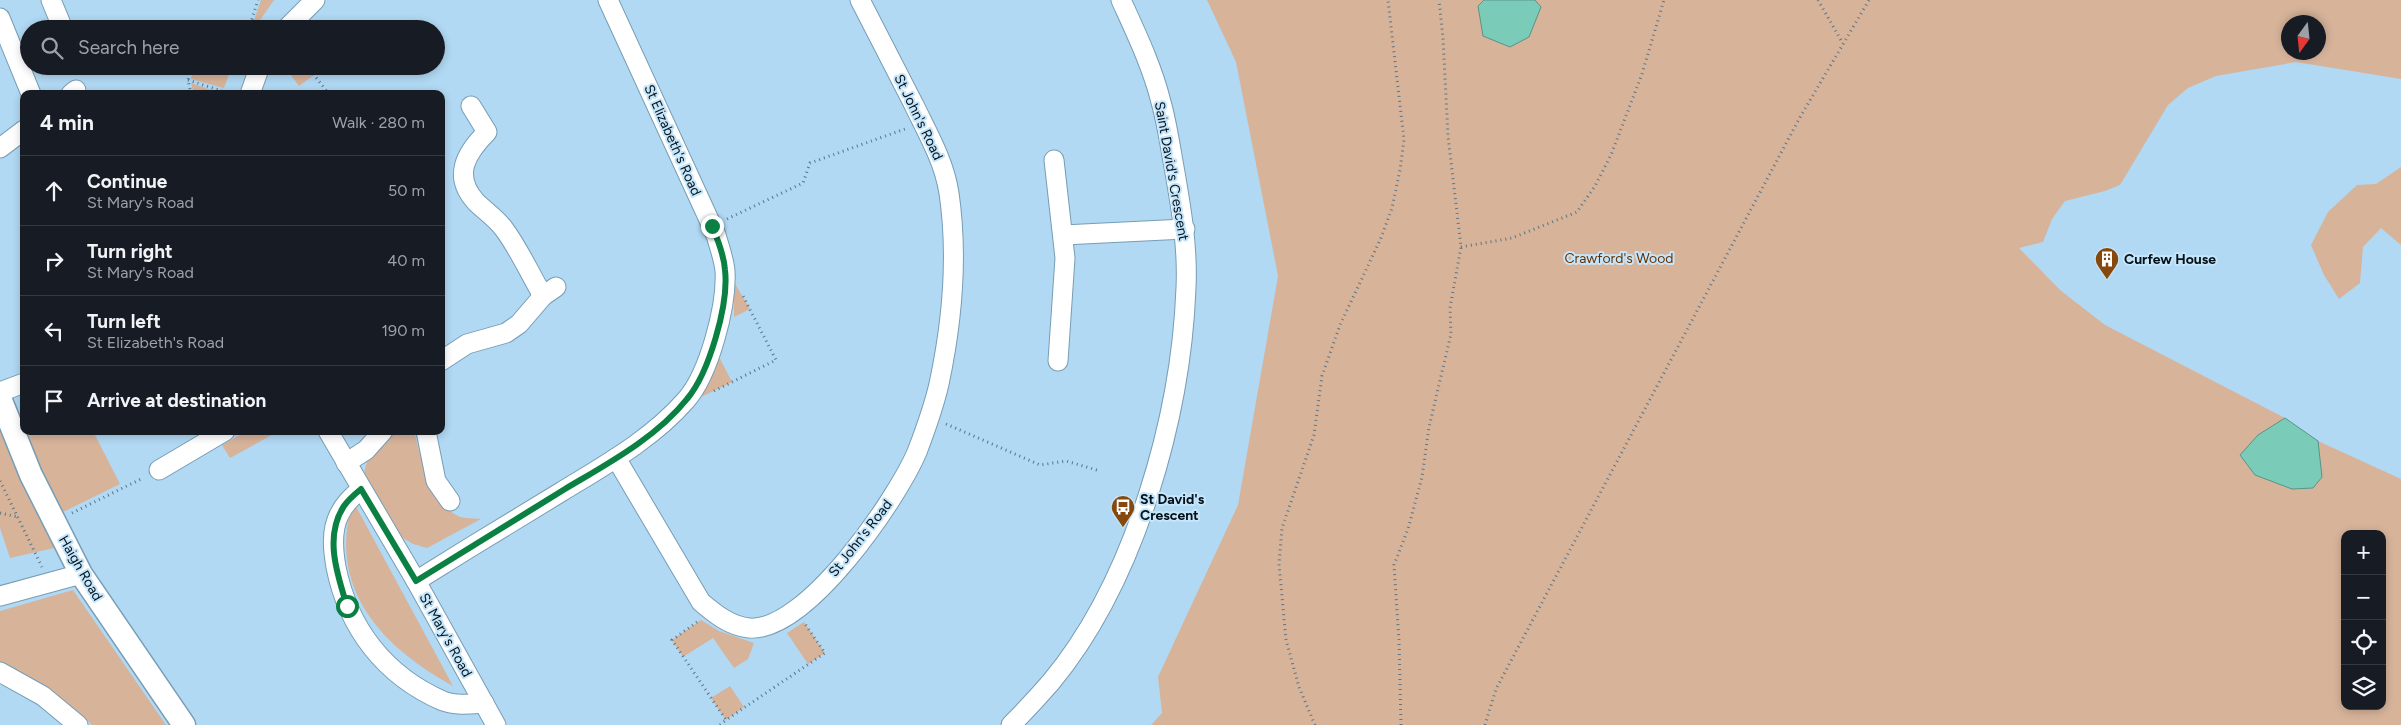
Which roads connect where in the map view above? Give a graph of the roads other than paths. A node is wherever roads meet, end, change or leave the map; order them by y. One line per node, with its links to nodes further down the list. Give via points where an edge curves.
1 (51, 0): 7 (street)
2 (315, 0): 8 (street)
3 (608, 0): 29 (street, St Elizabeth's Road, via 712,226 725,271 721,311 697,384 687,400)
4 (860, 0): 29 (street, St John's Road, via 941,160 947,184 952,249 951,312 938,386 916,452 882,513 841,566 796,610 775,624 749,628 718,618 701,602)
5 (1121, 0): 18 (street, Saint David's Crescent, via 1148,59 1161,102)
6 (0, 18): 9 (street)
7 (59, 20)
8 (295, 20)
9 (20, 67)
10 (23, 75): 12 (street)
11 (257, 75): 13 (street)
12 (29, 90)
13 (251, 90)
14 (471, 106): 20 (street, via 487,132 466,157 463,170 468,193 504,229 549,291 519,324 506,333 467,344)
15 (20, 133): 16 (street)
16 (0, 148)
17 (1054, 160): 19 (street)
18 (1184, 229): 19 (street); 42 (street, Saint David's Crescent, via 1186,286 1182,342 1172,402 1152,485 1134,535 1085,633 1052,681)
19 (1063, 235): 21 (street, via 1066,258)
20 (445, 358)
21 (1058, 361)
22 (20, 384): 23 (street)
23 (0, 392)
24 (0, 398): 34 (main road, Haigh Road, via 31,475)
25 (218, 435): 31 (street)
26 (330, 435): 30 (street, St Mary's Road)
27 (379, 435): 30 (street, via 366,450)
28 (427, 435): 33 (street, via 436,481)
29 (616, 458): 35 (street, St Elizabeth's Road)
30 (346, 464): 32 (street, St Mary's Road)
31 (159, 470)
32 (361, 489): 35 (street, St Mary's Road); 38 (street, via 345,504 338,517 333,542 339,580 360,632 376,653 422,690 444,701)
33 (450, 501)
34 (81, 574): 36 (street); 40 (main road, Haigh Road)
35 (416, 581): 38 (street, St Mary's Road)
36 (0, 596)
37 (0, 672): 39 (street, via 43,696)
38 (484, 703): 41 (street, St Mary's Road)
39 (78, 725)
40 (184, 725)
41 (496, 725)
42 (1011, 725)

